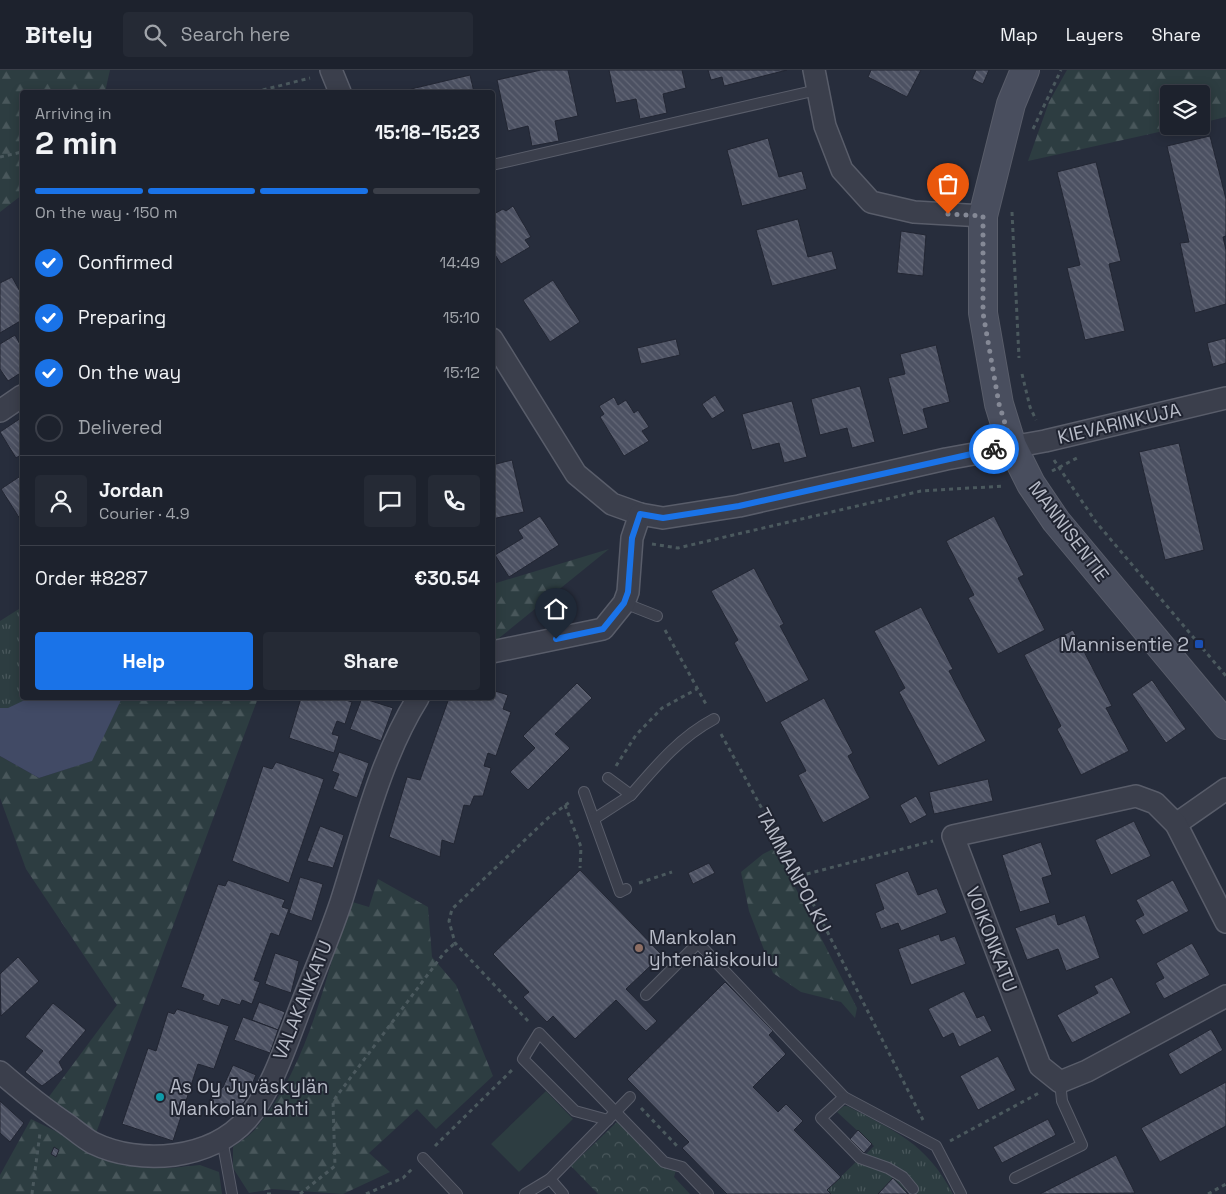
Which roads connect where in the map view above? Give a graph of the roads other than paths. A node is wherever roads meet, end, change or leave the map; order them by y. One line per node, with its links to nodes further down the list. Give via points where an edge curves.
1 (331, 70): 4 (street)
2 (1026, 70): 6 (street, MANNISENTIE, via 1011,104)
3 (816, 80): 5 (lane); 6 (street, via 825,126 842,170 871,202 914,212)
4 (339, 90)
5 (495, 164)
6 (983, 216): 11 (street, MANNISENTIE, via 983,313 999,404)
7 (495, 345): 12 (street, KIEVARINKUJA, via 576,474 612,504)
8 (20, 397): 10 (street)
9 (1226, 398): 11 (street, KIEVARINKUJA)
10 (0, 411)
11 (1012, 446): 12 (street, KIEVARINKUJA, via 739,506 663,518); 18 (street, MANNISENTIE, via 1031,484 1056,521)
12 (640, 514): 13 (street, via 632,538 628,592)
13 (624, 603): 14 (lane); 15 (street, via 603,629)
14 (657, 616)
15 (495, 651)
16 (417, 700): 35 (street, VALAKANKATU, via 400,726 340,903 267,1088 246,1120)
17 (714, 719): 22 (lane, via 676,745)
18 (1226, 725)
19 (608, 778): 22 (lane)
20 (1226, 789): 24 (street)
21 (584, 792): 23 (lane)
22 (631, 794): 23 (lane)
23 (594, 819): 25 (lane, via 620,892)
24 (1176, 824): 26 (street); 30 (street, VOIKONKATU, via 1155,804 1136,796 953,836 1040,1066)
25 (626, 889)
26 (1226, 922)
27 (646, 995): 32 (lane, via 698,943)
28 (1226, 996): 30 (street, via 1087,1071)
29 (0, 1072): 35 (street, VALAKANKATU, via 93,1142 130,1155 174,1156)
30 (1060, 1082): 37 (lane, via 1062,1101 1082,1145)
31 (630, 1097): 33 (lane)
32 (844, 1097): 39 (lane, via 821,1118 860,1158 904,1177); 45 (lane, via 936,1146)
33 (617, 1112): 34 (lane); 34 (lane, via 539,1033 523,1060 575,1111); 44 (lane, via 664,1162 682,1167)
34 (608, 1120): 38 (lane)
35 (222, 1139): 40 (lane)
36 (423, 1158): 41 (lane)
37 (1015, 1178)
38 (550, 1180): 42 (lane); 43 (lane)
39 (913, 1189)
40 (232, 1194)
41 (457, 1194)
42 (524, 1194)
43 (563, 1194)
44 (708, 1194)
45 (961, 1194)

